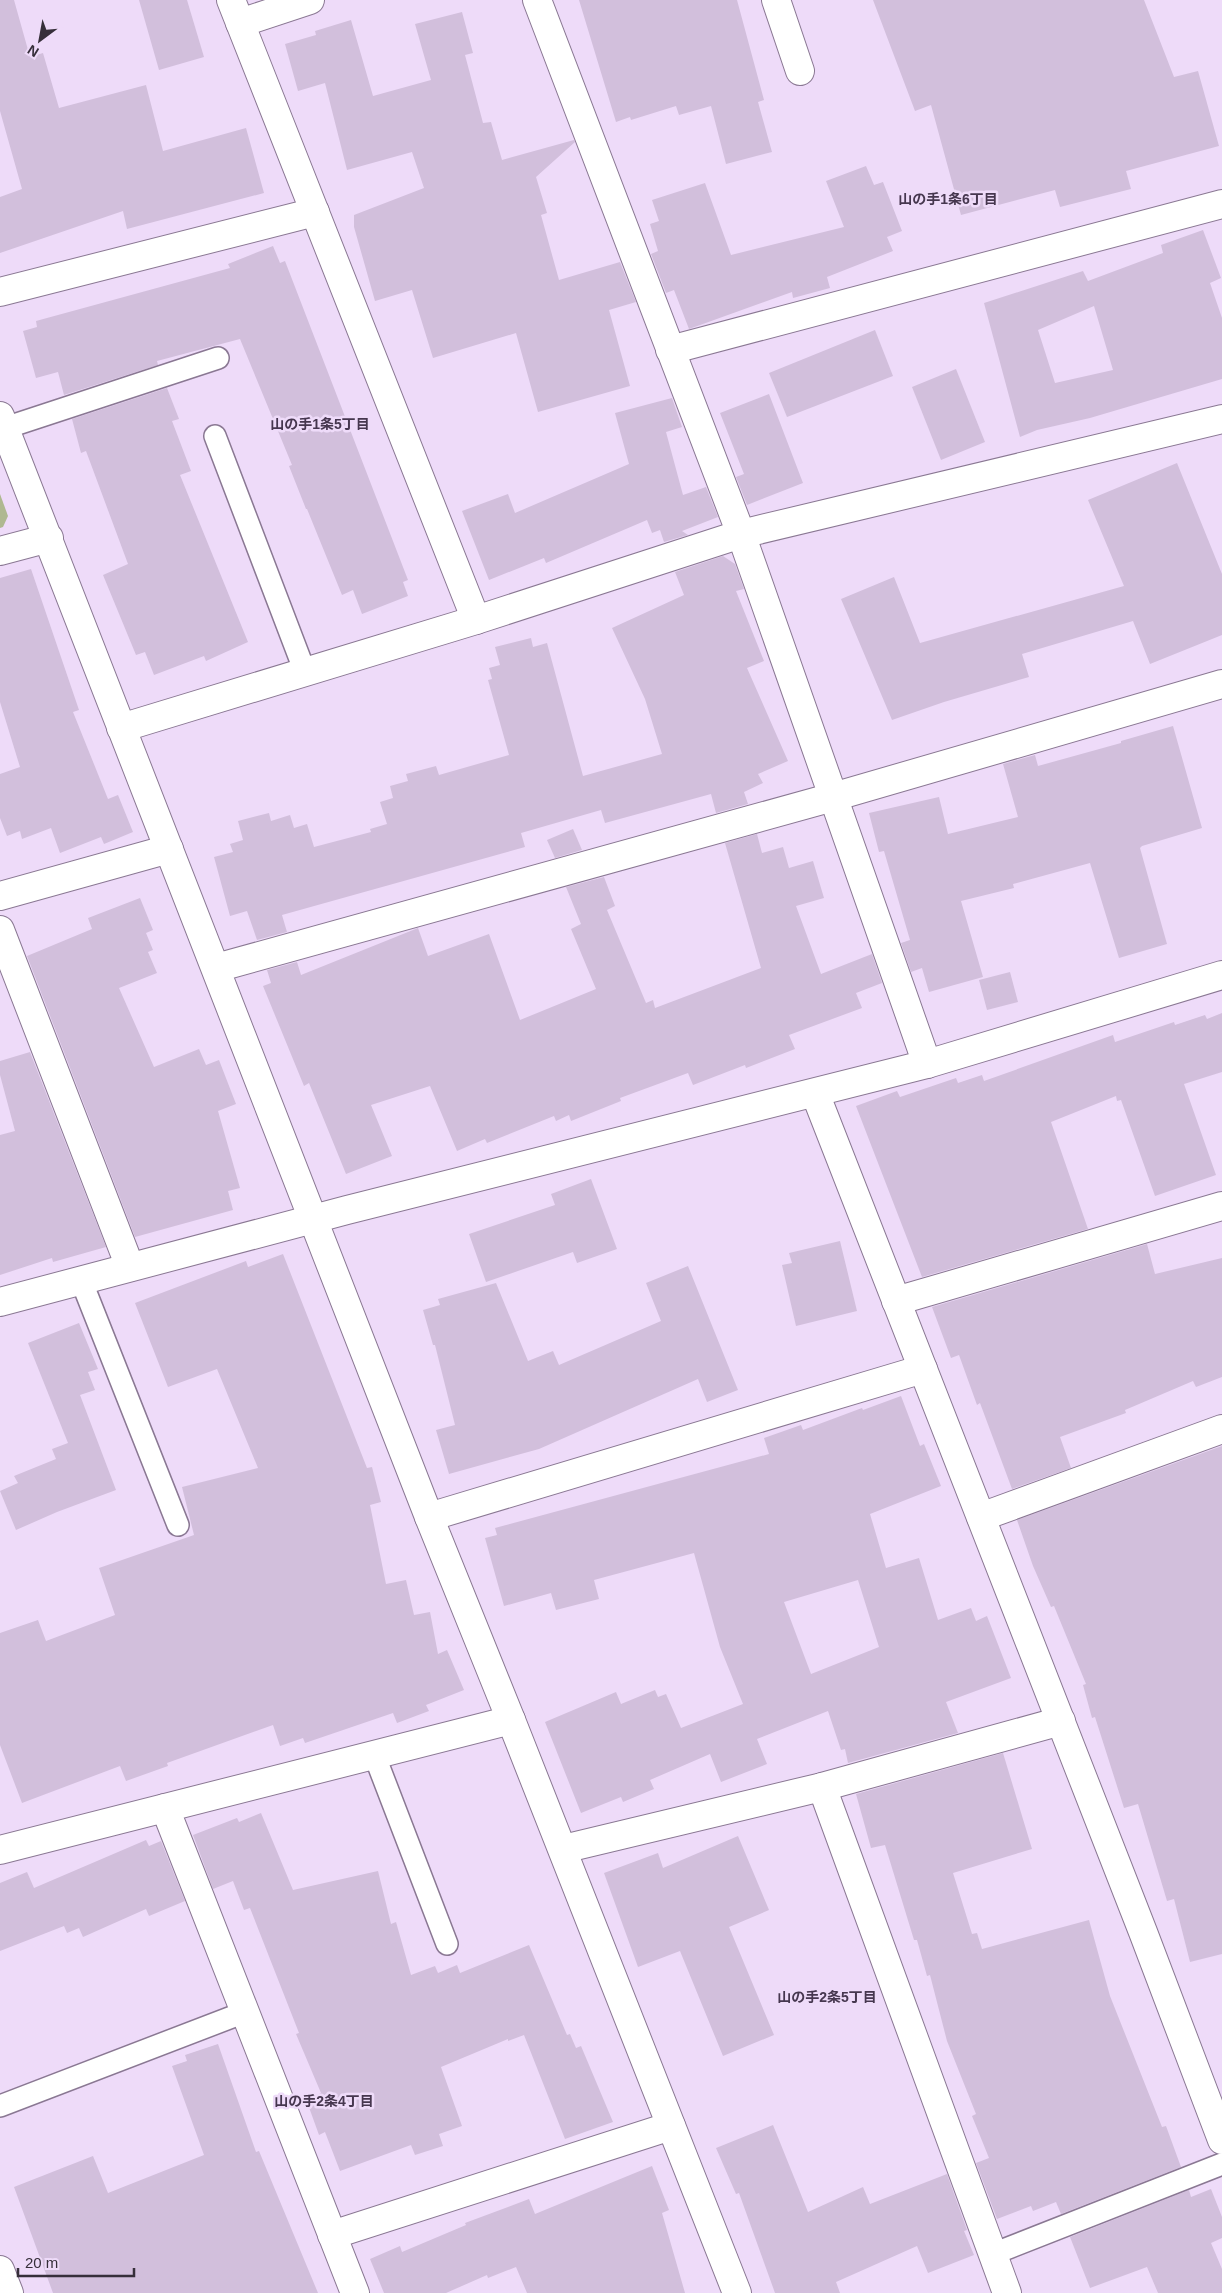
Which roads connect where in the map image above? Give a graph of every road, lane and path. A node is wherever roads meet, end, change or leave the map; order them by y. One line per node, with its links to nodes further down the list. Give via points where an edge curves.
1 (310, 0): 4 (street)
2 (537, 0): 9 (street)
3 (776, 0): 5 (street)
4 (235, 12): 7 (street)
5 (800, 71)
6 (1222, 204): 9 (street)
7 (315, 212): 8 (street); 17 (street)
8 (0, 292)
9 (670, 350): 14 (street)
10 (218, 358): 12 (lane)
11 (1222, 419): 14 (street)
12 (2, 422): 15 (street)
13 (214, 436): 18 (lane)
14 (741, 534): 17 (street); 21 (street)
15 (48, 538): 16 (street); 20 (street)
16 (0, 552)
17 (476, 620): 18 (street)
18 (305, 672): 20 (street)
19 (1222, 684): 21 (street)
20 (121, 728): 22 (street)
21 (833, 797): 25 (street); 27 (street)
22 (169, 849): 23 (street); 25 (street)
23 (0, 896)
24 (0, 930): 31 (street)
25 (216, 968): 30 (street)
26 (1222, 975): 27 (street)
27 (927, 1064): 28 (street)
28 (815, 1093): 30 (street); 33 (street)
29 (1222, 1206): 33 (street)
30 (312, 1219): 31 (street); 37 (street)
31 (130, 1267): 32 (street)
32 (81, 1280): 34 (street); 39 (lane)
33 (896, 1300): 35 (street)
34 (0, 1302)
35 (923, 1369): 37 (street); 38 (street)
36 (1222, 1429): 38 (street)
37 (429, 1517): 40 (street)
38 (981, 1517): 41 (street)
39 (178, 1525)
40 (512, 1720): 42 (street); 45 (street)
41 (1061, 1721): 43 (street); 51 (street)
42 (374, 1754): 44 (street); 47 (lane)
43 (822, 1787): 45 (street); 54 (street)
44 (166, 1808): 46 (street); 48 (street)
45 (562, 1849): 50 (street)
46 (0, 1850)
47 (447, 1944)
48 (245, 2012): 49 (lane); 53 (street)
49 (0, 2106)
50 (671, 2126): 53 (street); 58 (street)
51 (1222, 2140)
52 (1222, 2164): 54 (lane)
53 (332, 2235): 57 (street)
54 (993, 2254): 59 (street)
55 (0, 2270): 56 (street)
56 (9, 2293)
57 (355, 2293)
58 (736, 2293)
59 (1007, 2293)

